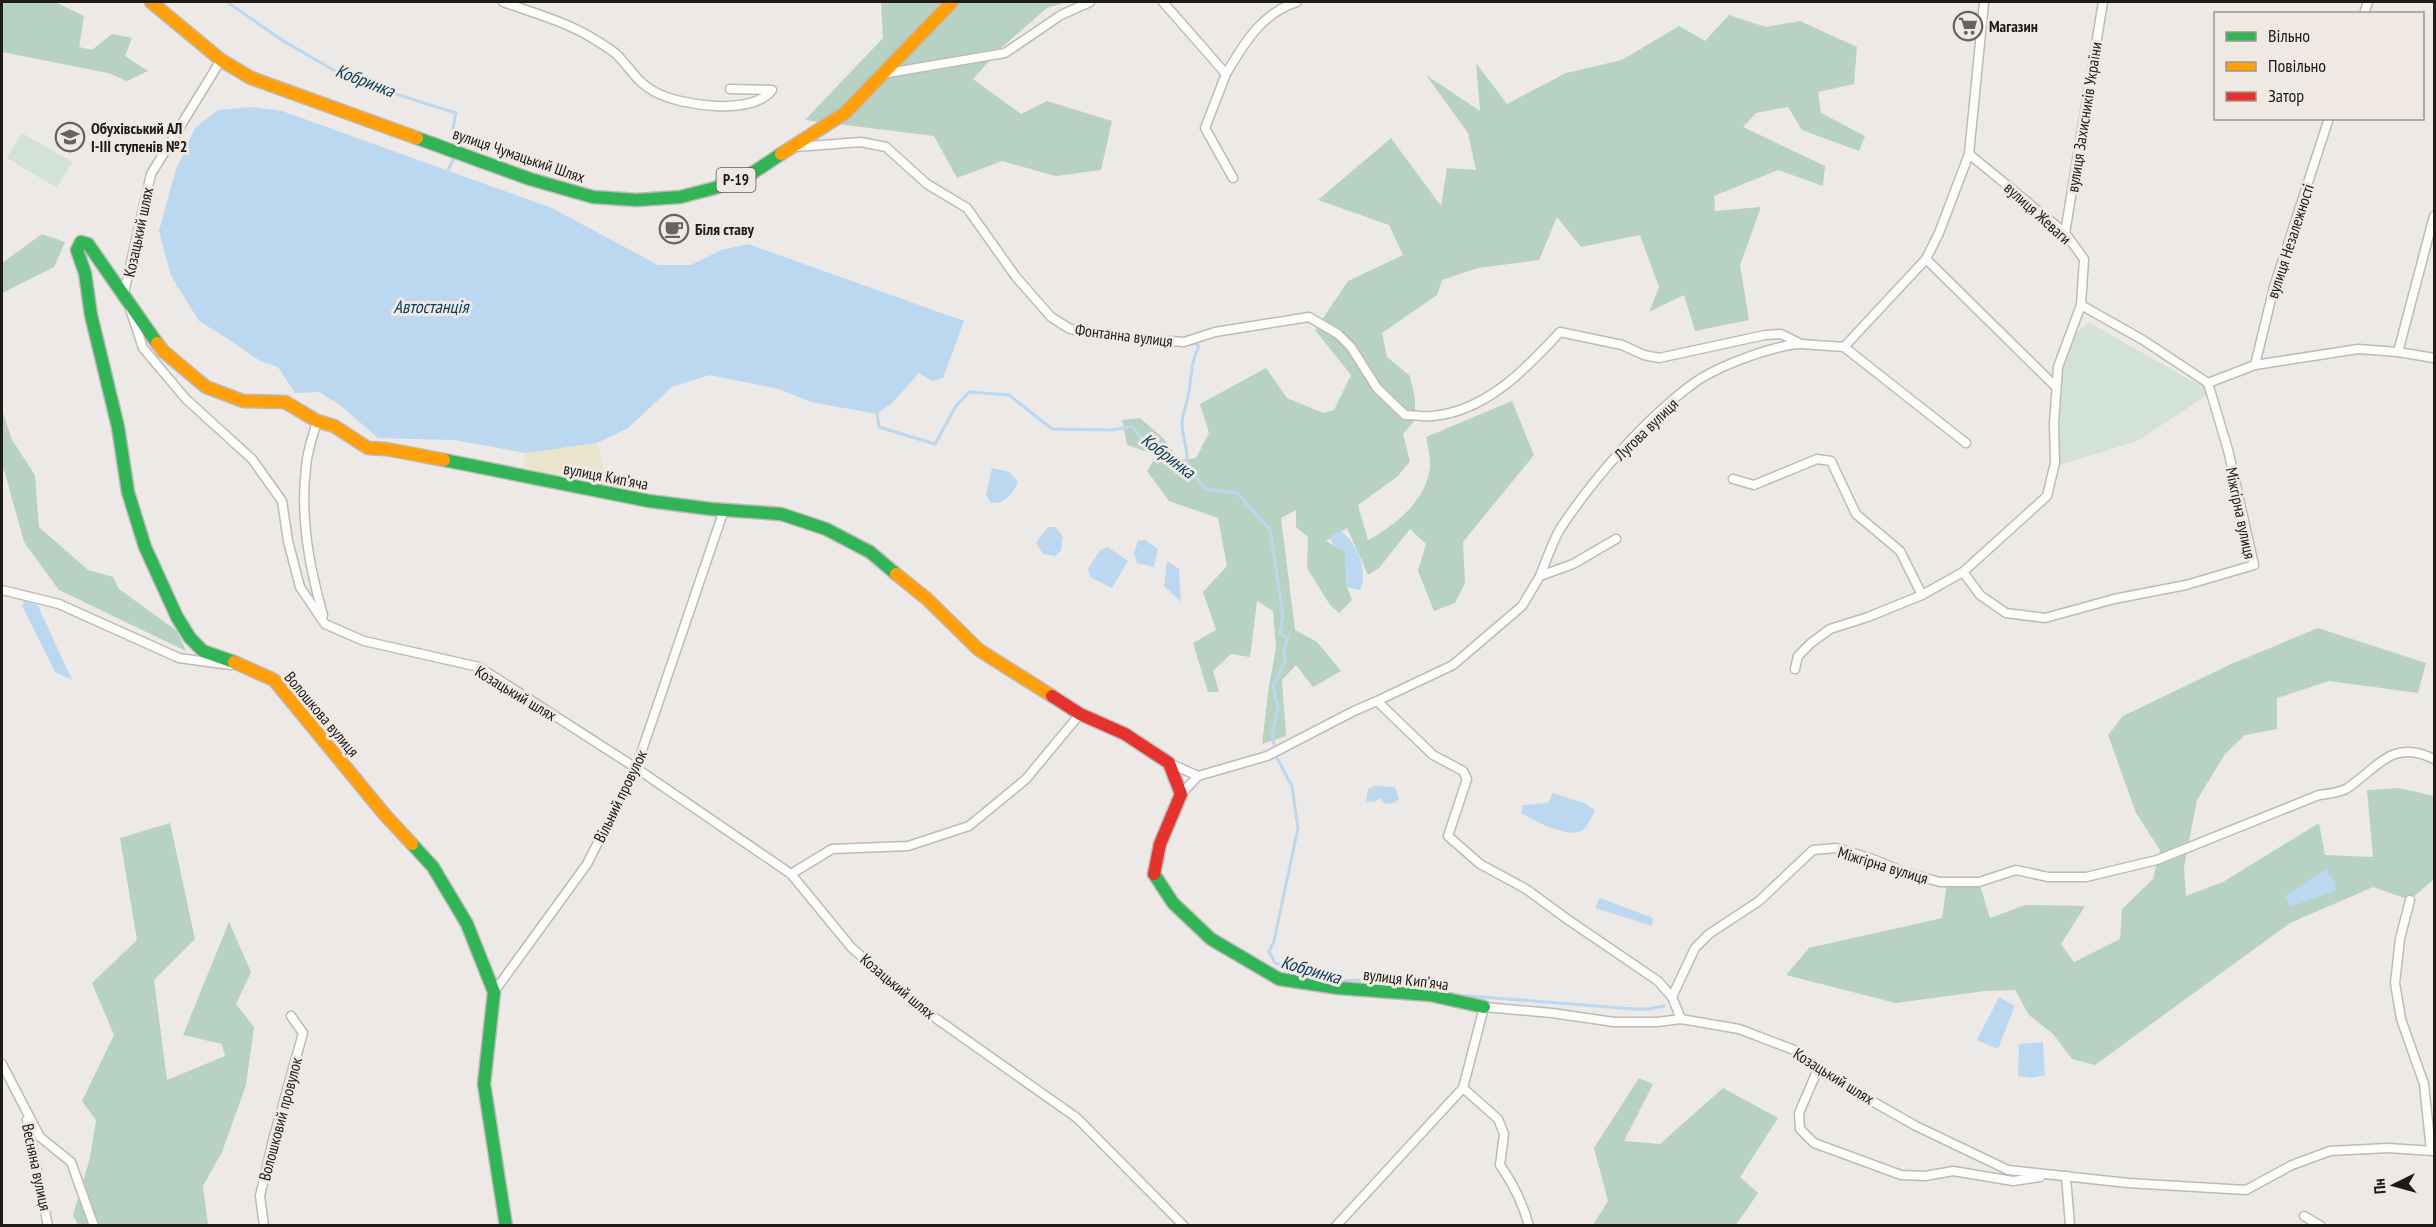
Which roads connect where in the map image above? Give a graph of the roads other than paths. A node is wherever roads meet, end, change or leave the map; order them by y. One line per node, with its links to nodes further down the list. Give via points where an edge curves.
1 (151, 2): 9 (street, вулиця Чумацький Шлях / Р-19)
2 (503, 2): 12 (street, via 587,35 616,54 633,77 655,92 693,105 736,106 768,96 772,90)
3 (952, 2): 10 (street, вулиця Чумацький Шлях / Р-19)
4 (1090, 2): 10 (street, via 1060,15 1005,53)
5 (1163, 2): 11 (street)
6 (1298, 2): 11 (street, via 1281,7 1250,34)
7 (1984, 2): 15 (street)
8 (2103, 2): 18 (street, вулиця Захисників України)
9 (221, 60): 14 (street, вулиця Чумацький Шлях / Р-19, via 251,78 306,100 593,197 637,200 715,188 751,174); 20 (street, Козацький шлях, via 151,174)
10 (882, 74): 14 (street, вулиця Чумацький Шлях / Р-19, via 845,113)
11 (1226, 74): 16 (street, via 1205,128)
12 (730, 90)
13 (2328, 120): 26 (street, вулиця Незалежності, via 2274,287)
14 (793, 147): 27 (street, Фонтанна вулиця, via 861,142 886,147 927,184 968,208 1016,277 1051,317 1070,329 1184,342 1215,332 1309,317 1344,340 1377,388 1405,415 1432,416 1463,410 1489,398)
15 (1969, 154): 18 (street, вулиця Жеваги); 19 (street)
16 (1233, 178)
17 (2434, 216): 24 (street)
18 (2065, 233): 21 (street, вулиця Жеваги, via 2084,259)
19 (1926, 259): 23 (street); 29 (street)
20 (124, 293): 30 (street, вулиця Кипʼяча, via 163,351 206,387 243,401 285,402); 39 (street, Козацький шлях, via 143,348 186,399 252,459 282,501 300,587); 40 (street, Волошкова вулиця, via 88,244 81,242 77,250 86,273 91,315 129,492 145,547 190,638 203,651)
21 (2081, 306): 28 (street, via 2143,340); 29 (street, вулиця Жеваги, via 2058,367)
22 (1801, 344): 23 (street, Лугова вулиця); 27 (street, Лугова вулиця, via 1781,334 1765,334 1659,358 1622,345 1560,332); 36 (street, Лугова вулиця, via 1754,354 1695,382 1594,481 1559,531)
23 (1844, 347): 31 (street)
24 (2398, 352): 25 (street); 26 (street, via 2358,349)
25 (2434, 358)
26 (2255, 366): 28 (street)
27 (1514, 376)
28 (2208, 383): 35 (street, Міжгірна вулиця, via 2254,565 2045,618 2006,613 1980,595)
29 (2056, 387): 35 (street, вулиця Жеваги, via 2055,463 2047,496)
30 (316, 421): 33 (street, вулиця Кипʼяча, via 334,426 369,448 649,501); 39 (street, via 306,466 305,534 310,572)
31 (1966, 443)
32 (1733, 479): 38 (street, via 1754,485 1817,459 1832,461 1856,514 1900,551)
33 (724, 510): 43 (street, вулиця Кипʼяча, via 781,514 826,529 870,552 927,599 979,650); 46 (street, Вільний провулок)
34 (1616, 539): 36 (street, via 1573,564)
35 (1963, 572): 38 (street)
36 (1540, 576): 42 (street, Лугова вулиця, via 1522,606 1453,665)
37 (2, 590): 40 (street, via 60,604 179,658)
38 (1922, 595): 41 (street, via 1830,629 1798,656)
39 (325, 624): 46 (street, Козацький шлях, via 364,641 479,667)
40 (249, 667): 51 (street, Волошкова вулиця, via 274,680 433,867 467,924)
41 (1795, 669)
42 (1377, 702): 47 (street, Лугова вулиця, via 1267,756); 52 (street, via 1433,755 1463,771 1467,779 1448,836 1480,864 1526,889 1658,981)
43 (1080, 714): 45 (street, вулиця Кипʼяча, via 1125,734); 49 (street, via 1026,779 969,826 908,846 832,849)
44 (2434, 759): 52 (street, Міжгірна вулиця, via 2420,752 2394,753 2343,790 2319,795 2157,860 2086,877 2048,877 2016,870 1979,882 1940,882 1836,848 1813,850 1759,901 1695,948)
45 (1169, 763): 47 (street); 48 (street)
46 (636, 768): 49 (street, Козацький шлях); 51 (street, Вільний провулок, via 587,864)
47 (1198, 776): 48 (street)
48 (1181, 794): 53 (street, вулиця Кипʼяча, via 1160,844 1154,876 1173,903 1211,939 1279,979 1430,995)
49 (791, 874): 68 (street, Козацький шлях, via 851,947 893,985 1077,1118)
50 (2410, 900): 60 (street, via 2395,983 2400,1019 2424,1084)
51 (494, 992): 67 (street, Волошкова вулиця, via 484,1084)
52 (1672, 997): 55 (street)
53 (1484, 1007): 55 (street, Козацький шлях, via 1614,1022); 58 (street)
54 (291, 1016): 66 (street, Волошковий провулок, via 303,1034 260,1197)
55 (1682, 1019): 57 (street, Козацький шлях, via 1739,1029 1794,1050)
56 (2, 1064): 59 (street, Весняна вулиця)
57 (1818, 1069): 61 (street, Козацький шлях, via 1916,1126 2008,1170); 61 (street, via 1799,1113 1800,1129 1815,1143 1901,1175 1953,1171 2013,1181)
58 (1463, 1088): 69 (street); 70 (street, via 1498,1119 1504,1134 1500,1165 1515,1186)
59 (25, 1109): 64 (street, Весняна вулиця); 65 (street, Весняна вулиця, via 40,1137 71,1162)
60 (2433, 1151): 62 (street, Козацький шлях, via 2330,1151 2292,1165 2246,1190)
61 (2051, 1175): 62 (street, Козацький шлях)
62 (2066, 1176): 71 (street)
63 (2304, 1216): 72 (street)
64 (48, 1226)
65 (94, 1226)
66 (264, 1226)
67 (506, 1226)
68 (1184, 1226)
69 (1336, 1226)
70 (1529, 1226)
71 (2070, 1226)
72 (2321, 1226)

